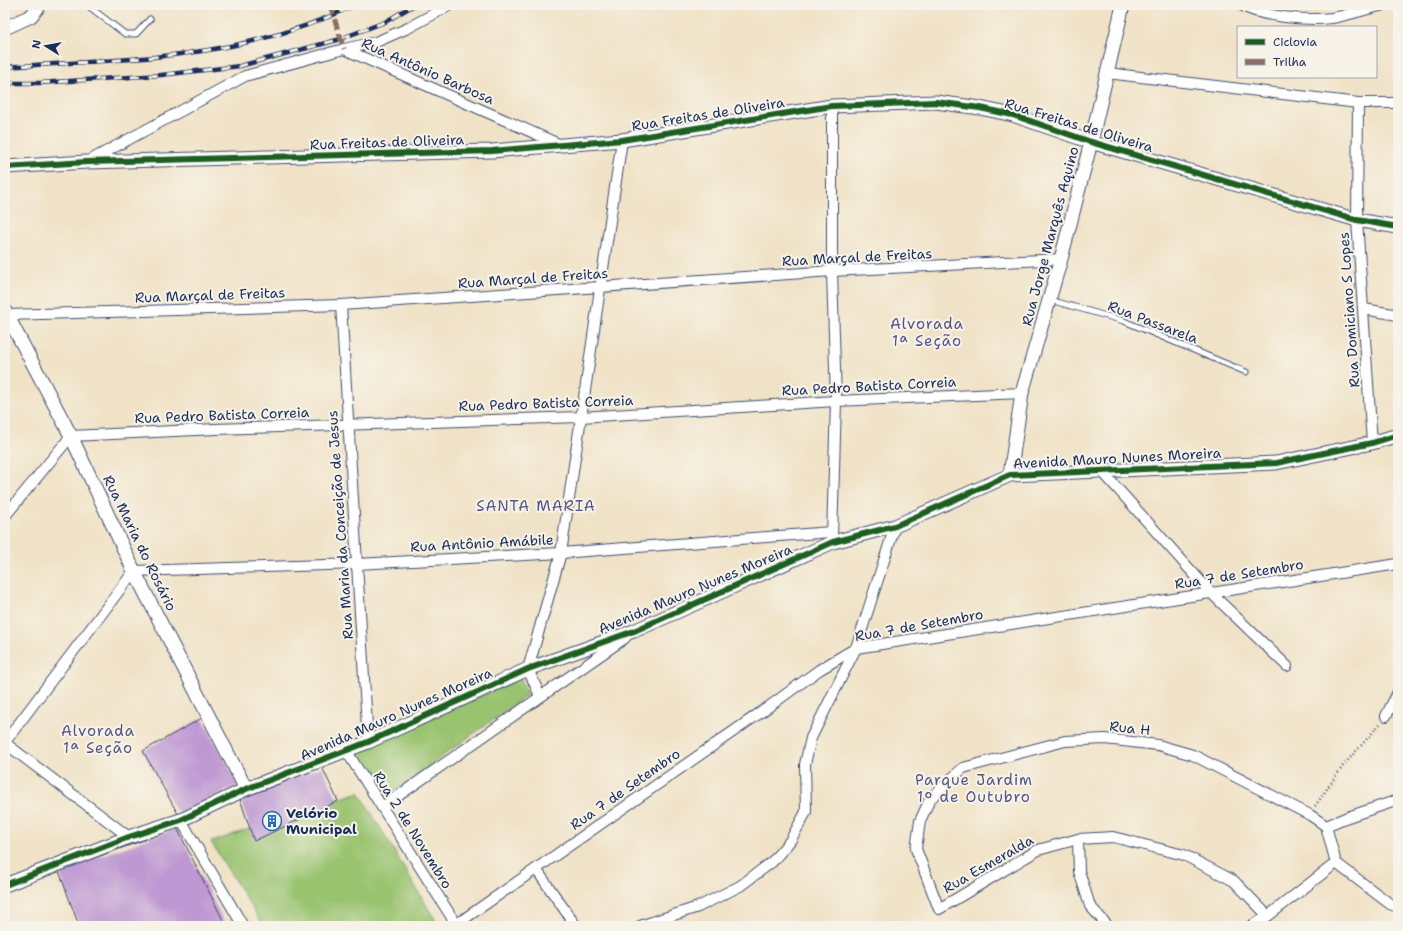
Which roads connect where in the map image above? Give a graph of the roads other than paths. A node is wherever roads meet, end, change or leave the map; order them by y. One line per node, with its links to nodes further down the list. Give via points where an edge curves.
1 (40, 5): 8 (street, via 32,16)
2 (87, 5): 7 (lane, via 125,34 136,34)
3 (450, 5): 9 (street, via 376,42)
4 (1123, 5): 10 (street, Rua Jorge Marquês Aquino)
5 (1241, 5): 6 (street, via 1265,13 1302,18 1332,18)
6 (1384, 5)
7 (150, 19)
8 (5, 28)
9 (344, 48): 16 (street, Rua Antônio Barbosa); 17 (street, Rua Antônio Barbosa, via 245,76)
10 (1107, 73): 12 (street); 15 (street, Rua Jorge Marquês Aquino)
11 (1398, 103): 12 (street)
12 (1358, 104): 19 (street, Rua Domiciano S Lopes)
13 (832, 106): 14 (street, Rua Freitas de Oliveira); 15 (street, Rua Freitas de Oliveira, via 936,102 962,105 1013,116); 22 (street)
14 (622, 140): 16 (street, Rua Freitas de Oliveira); 23 (street)
15 (1091, 142): 19 (street, Rua Freitas de Oliveira); 21 (street, Rua Jorge Marquês Aquino)
16 (562, 146): 17 (street, Rua Freitas de Oliveira, via 492,152)
17 (86, 162): 18 (street, Rua Freitas de Oliveira)
18 (5, 167)
19 (1357, 220): 20 (street, Rua Freitas de Oliveira); 26 (street, Rua Domiciano S Lopes)
20 (1398, 227)
21 (1061, 259): 22 (street, Rua Marçal de Freitas); 24 (street, Rua Jorge Marquês Aquino)
22 (832, 271): 23 (street, Rua Marçal de Freitas); 31 (street)
23 (600, 287): 25 (street, Rua Marçal de Freitas); 32 (street)
24 (1050, 300): 29 (lane, Rua Passarela, via 1124,321); 30 (street, Rua Jorge Marquês Aquino)
25 (341, 305): 27 (street, Rua Marçal de Freitas); 33 (street, Rua Maria da Conceição de Jesus)
26 (1364, 309): 28 (street); 36 (street, Rua Domiciano S Lopes)
27 (6, 313): 35 (street, Rua Maria do Rosário)
28 (1398, 315)
29 (1246, 372)
30 (1022, 393): 31 (street, Rua Pedro Batista Correia); 38 (street, Rua Jorge Marquês Aquino)
31 (836, 401): 32 (street, Rua Pedro Batista Correia); 41 (street)
32 (581, 417): 33 (street, Rua Pedro Batista Correia); 42 (street)
33 (347, 424): 35 (street, Rua Pedro Batista Correia); 43 (street, Rua Maria da Conceição de Jesus)
34 (1398, 435): 36 (street, Avenida Mauro Nunes Moreira)
35 (71, 436): 39 (street); 45 (street, Rua Maria do Rosário)
36 (1372, 442): 37 (street, Avenida Mauro Nunes Moreira, via 1276,463)
37 (1100, 469): 38 (street, Avenida Mauro Nunes Moreira); 46 (street)
38 (1010, 475): 40 (street, Avenida Mauro Nunes Moreira)
39 (7, 511)
40 (895, 526): 41 (street, Avenida Mauro Nunes Moreira); 48 (street)
41 (832, 537): 42 (street, Rua Antônio Amábile); 47 (street, Avenida Mauro Nunes Moreira)
42 (561, 553): 43 (street, Rua Antônio Amábile); 50 (street)
43 (357, 564): 45 (street, Rua Antônio Amábile); 54 (street, Rua Maria da Conceição de Jesus)
44 (1398, 564): 46 (street, Rua 7 de Setembro)
45 (134, 571): 55 (street); 57 (street, Rua Maria do Rosário)
46 (1211, 593): 48 (street, Rua 7 de Setembro); 49 (street)
47 (634, 631): 50 (street, Avenida Mauro Nunes Moreira); 52 (street, Avenida Mauro Nunes Moreira)
48 (856, 648): 65 (street, Rua 7 de Setembro, via 819,670); 73 (street, via 811,738 805,764 806,812 790,841 772,862 740,886 698,907)
49 (1287, 666)
50 (528, 669): 52 (street); 54 (street, Avenida Mauro Nunes Moreira)
51 (1398, 692): 53 (street)
52 (540, 696): 59 (street, Avenida Mauro Nunes Moreira)
53 (1386, 716)
54 (368, 742): 56 (street, Avenida Mauro Nunes Moreira)
55 (5, 743): 62 (street)
56 (346, 752): 57 (street, Avenida Mauro Nunes Moreira); 59 (street, Rua 2 de Novembro)
57 (246, 789): 60 (street, Avenida Mauro Nunes Moreira)
58 (1398, 800): 61 (street)
59 (382, 806): 70 (street, Rua 2 de Novembro)
60 (181, 820): 62 (street, Avenida Mauro Nunes Moreira); 71 (street)
61 (1326, 826): 64 (street); 68 (street, Rua H, via 1310,815 1193,755 1158,745 1105,739 1065,741 963,768 930,799 920,821 916,849)
62 (129, 837): 66 (street, Avenida Mauro Nunes Moreira)
63 (1078, 839): 68 (street, Rua Esmeralda, via 1038,850); 69 (street, Rua Esmeralda, via 1113,837 1184,856 1234,880); 74 (street, via 1079,871 1090,906)
64 (1336, 863): 67 (street, via 1390,904); 69 (street)
65 (536, 869): 70 (street, Rua 7 de Setembro); 72 (street)
66 (5, 886)
67 (1398, 907)
68 (939, 909)
69 (1268, 916): 75 (street)
70 (455, 925)
71 (241, 926)
72 (576, 926)
73 (640, 926)
74 (1108, 926)
75 (1251, 926)

